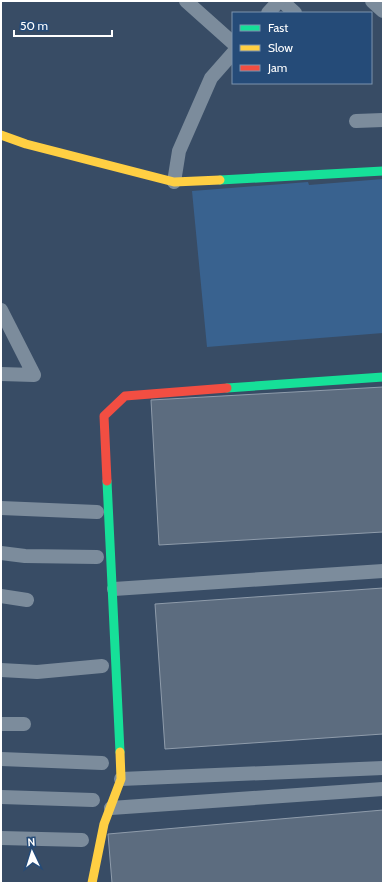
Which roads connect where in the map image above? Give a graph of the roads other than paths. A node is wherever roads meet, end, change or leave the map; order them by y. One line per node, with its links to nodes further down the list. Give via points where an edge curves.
1 (186, 1): 8 (street)
2 (279, 1): 6 (street)
3 (282, 1): 7 (street)
4 (372, 1): 5 (street)
5 (383, 11)
6 (269, 12)
7 (294, 12)
8 (232, 42)
9 (232, 54): 14 (street, via 211,78 179,151)
10 (356, 120): 11 (street)
11 (383, 120)
12 (1, 135): 14 (street, via 26,144)
13 (383, 171): 14 (street)
14 (174, 182)
15 (1, 310): 16 (street, via 34,375)
16 (1, 374)
17 (383, 376): 23 (street, via 125,396 104,416)
18 (1, 508): 19 (street)
19 (97, 512)
20 (1, 553): 21 (street)
21 (97, 557)
22 (383, 571): 23 (street)
23 (114, 589): 33 (street)
24 (1, 596): 25 (street)
25 (27, 600)
26 (102, 666): 27 (street, via 37,672)
27 (1, 670)
28 (1, 724): 29 (street)
29 (24, 724)
30 (1, 759): 31 (street)
31 (102, 763)
32 (383, 768): 33 (street)
33 (121, 779): 37 (street)
34 (383, 788): 37 (street)
35 (1, 798): 36 (street)
36 (93, 800)
37 (111, 808): 40 (street, via 104,824)
38 (1, 838): 39 (street)
39 (82, 840)
40 (92, 883)

